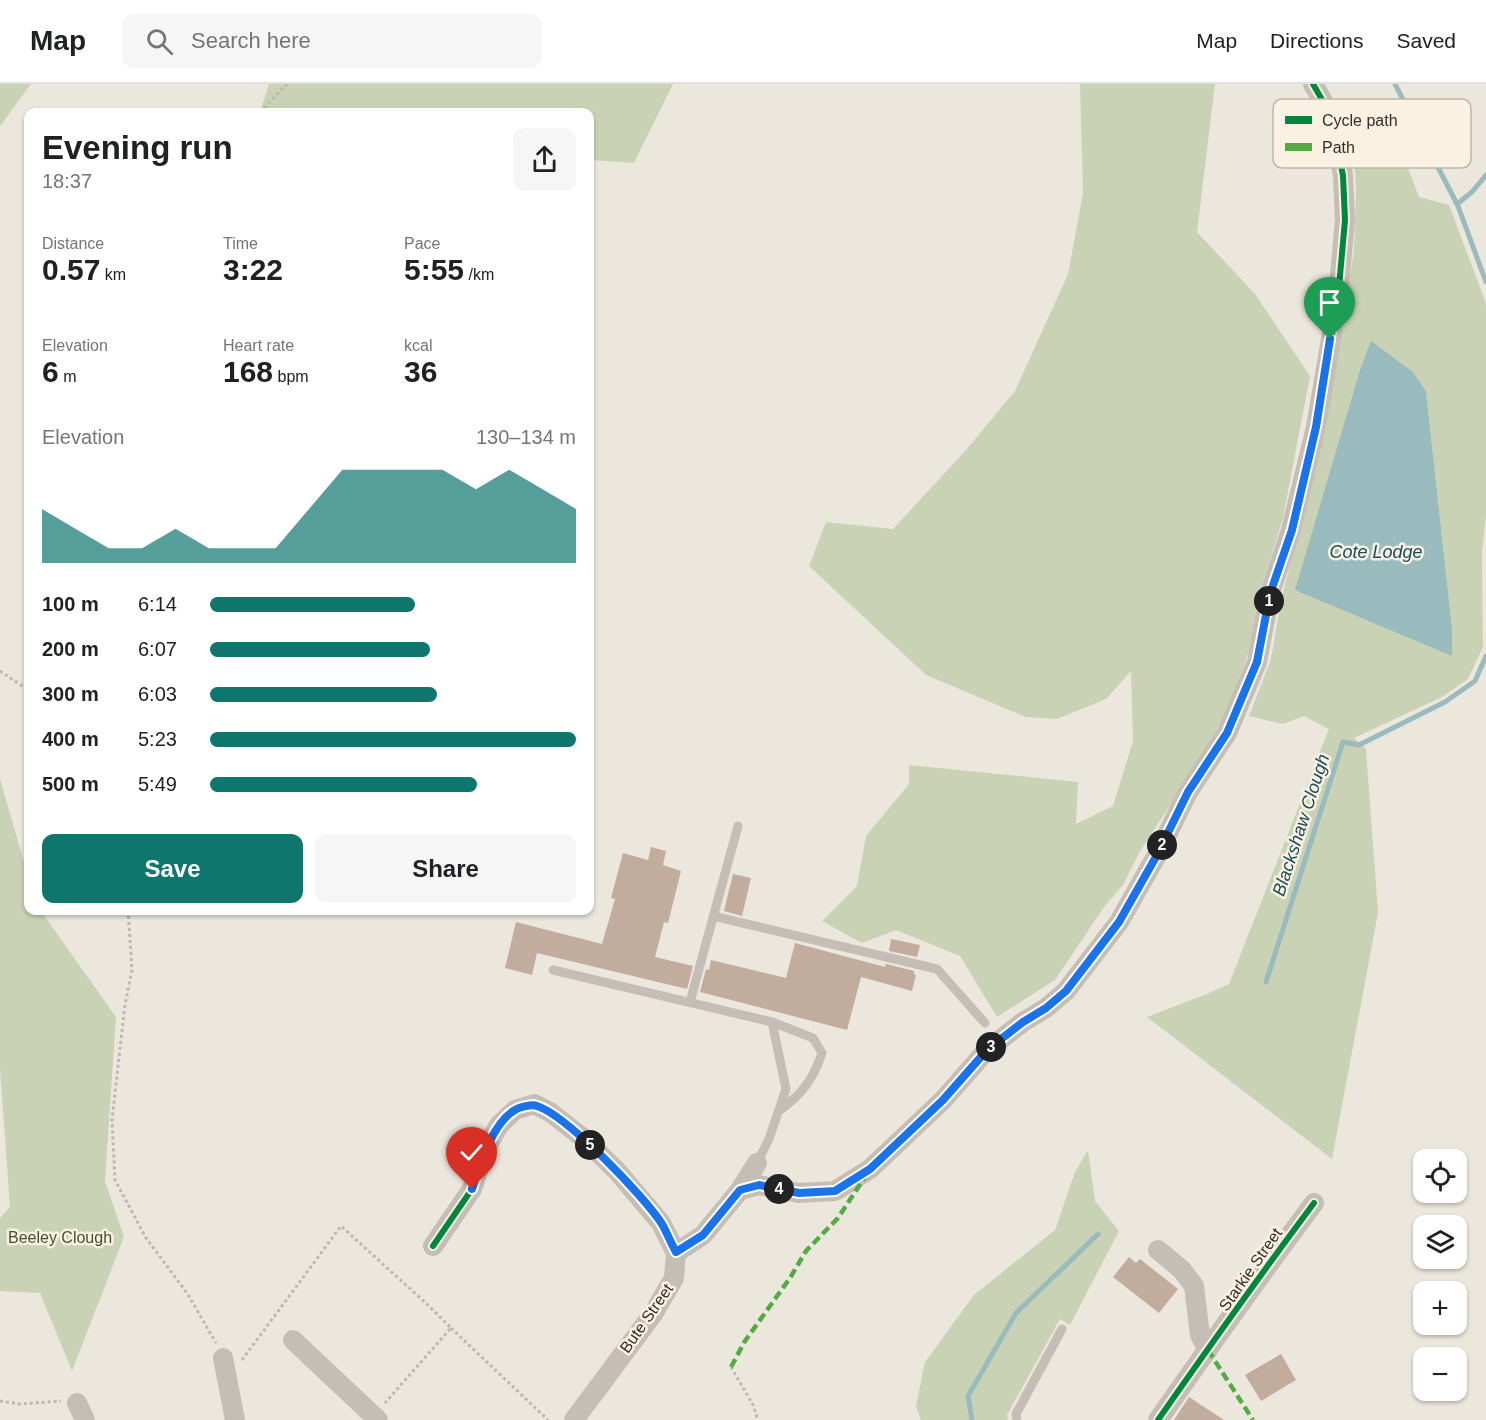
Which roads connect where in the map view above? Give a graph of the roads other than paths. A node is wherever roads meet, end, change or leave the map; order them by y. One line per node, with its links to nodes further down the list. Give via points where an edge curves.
1 (1313, 84): 2 (street)
2 (1322, 99)
3 (1342, 168): 12 (street, via 1345,220 1338,298 1316,427 1292,530 1270,594 1257,662 1227,733 1188,792 1119,922 1066,991 987,1050 943,1100 870,1169 835,1191 799,1193 759,1185)
4 (738, 826): 5 (lane)
5 (713, 916): 7 (lane); 9 (lane, via 937,969)
6 (553, 969): 7 (lane)
7 (690, 1002): 8 (lane)
8 (772, 1022): 10 (lane, via 786,1089); 10 (lane, via 813,1038 822,1053 815,1075)
9 (985, 1023)
10 (778, 1112): 11 (lane)
11 (756, 1163): 12 (street)
12 (740, 1190): 16 (street, via 703,1235)
13 (1314, 1203): 19 (street, Starkie Street)
14 (433, 1246): 16 (street, via 472,1189 485,1150 500,1125 515,1110 534,1104 583,1138 617,1171 661,1223)
15 (1158, 1250): 19 (street, via 1194,1286 1200,1335)
16 (676, 1252): 23 (street, Bute Street, via 674,1278 653,1314)
17 (1062, 1329): 24 (lane, via 1016,1414)
18 (293, 1340): 21 (street)
19 (1208, 1350): 25 (street, Starkie Street)
20 (223, 1358): 22 (street)
21 (376, 1418)
22 (235, 1420)
23 (574, 1420)
24 (1017, 1420)
25 (1158, 1420)

